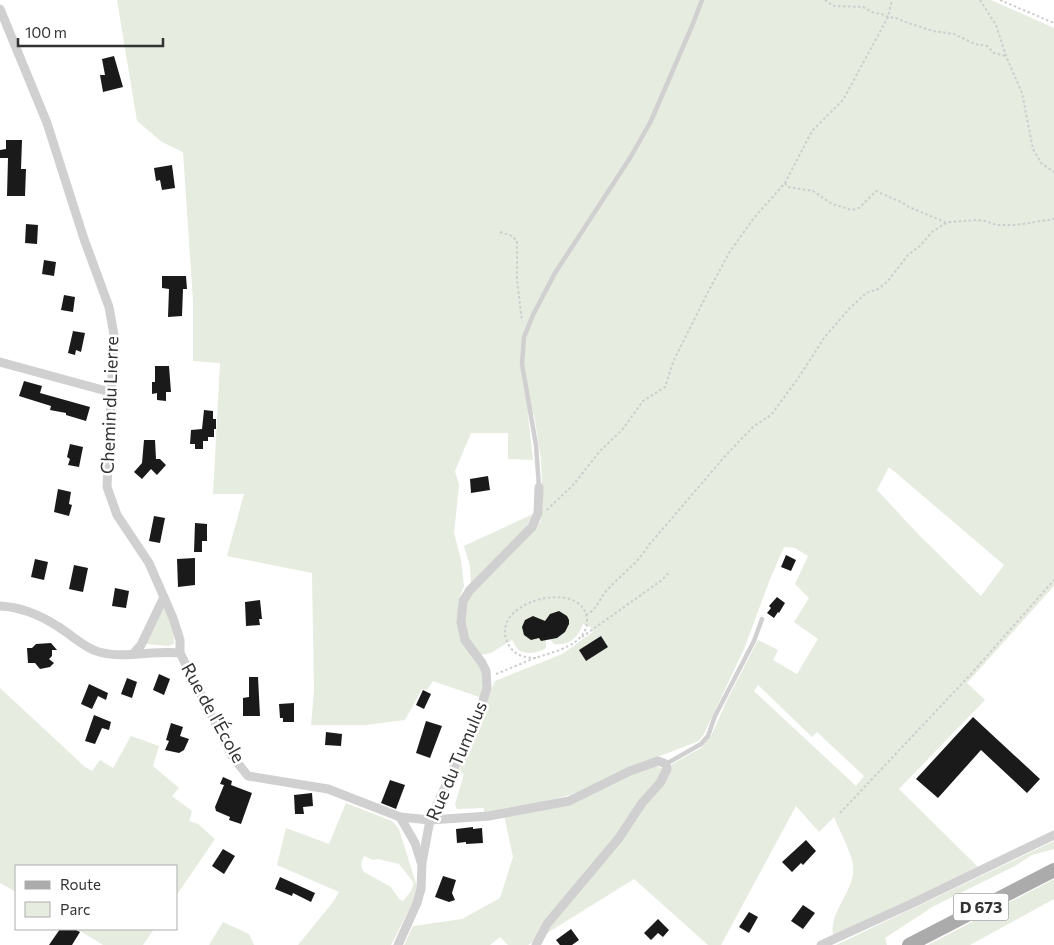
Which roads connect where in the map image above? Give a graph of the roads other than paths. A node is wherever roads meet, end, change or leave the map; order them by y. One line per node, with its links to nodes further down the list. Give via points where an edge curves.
1 (702, 0): 5 (lane, via 651,121 555,272 524,336 522,364 536,445)
2 (0, 9): 4 (street, Chemin du Lierre, via 48,123 109,308 114,335)
3 (0, 362): 4 (street)
4 (110, 392): 6 (street, Chemin du Lierre, via 107,487 117,515 149,563)
5 (539, 487): 13 (street, Rue du Tumulus, via 535,520 463,601 461,622 465,640 482,663 487,688)
6 (164, 598): 9 (street); 10 (street, Chemin du Lierre, via 180,640)
7 (0, 606): 9 (street, Rue de l'École, via 15,607 42,618 98,652)
8 (762, 619): 11 (lane, via 708,736 701,744)
9 (134, 653): 10 (street, Rue de l'École)
10 (180, 653): 12 (street, Rue de l'École, via 232,756 248,776 328,789)
11 (666, 764): 13 (street, Rue de l'École, via 658,761 630,771 569,800 489,816); 18 (street, via 668,769 660,783 547,924)
12 (400, 817): 13 (street, Rue de l'École); 15 (street)
13 (430, 820): 15 (street, Rue du Tumulus)
14 (1054, 836): 19 (street)
15 (422, 863): 17 (street, Rue du Tumulus, via 418,903)
16 (1054, 870): 20 (main road, D 673)
17 (398, 945)
18 (536, 945)
19 (822, 945)
20 (909, 945)

